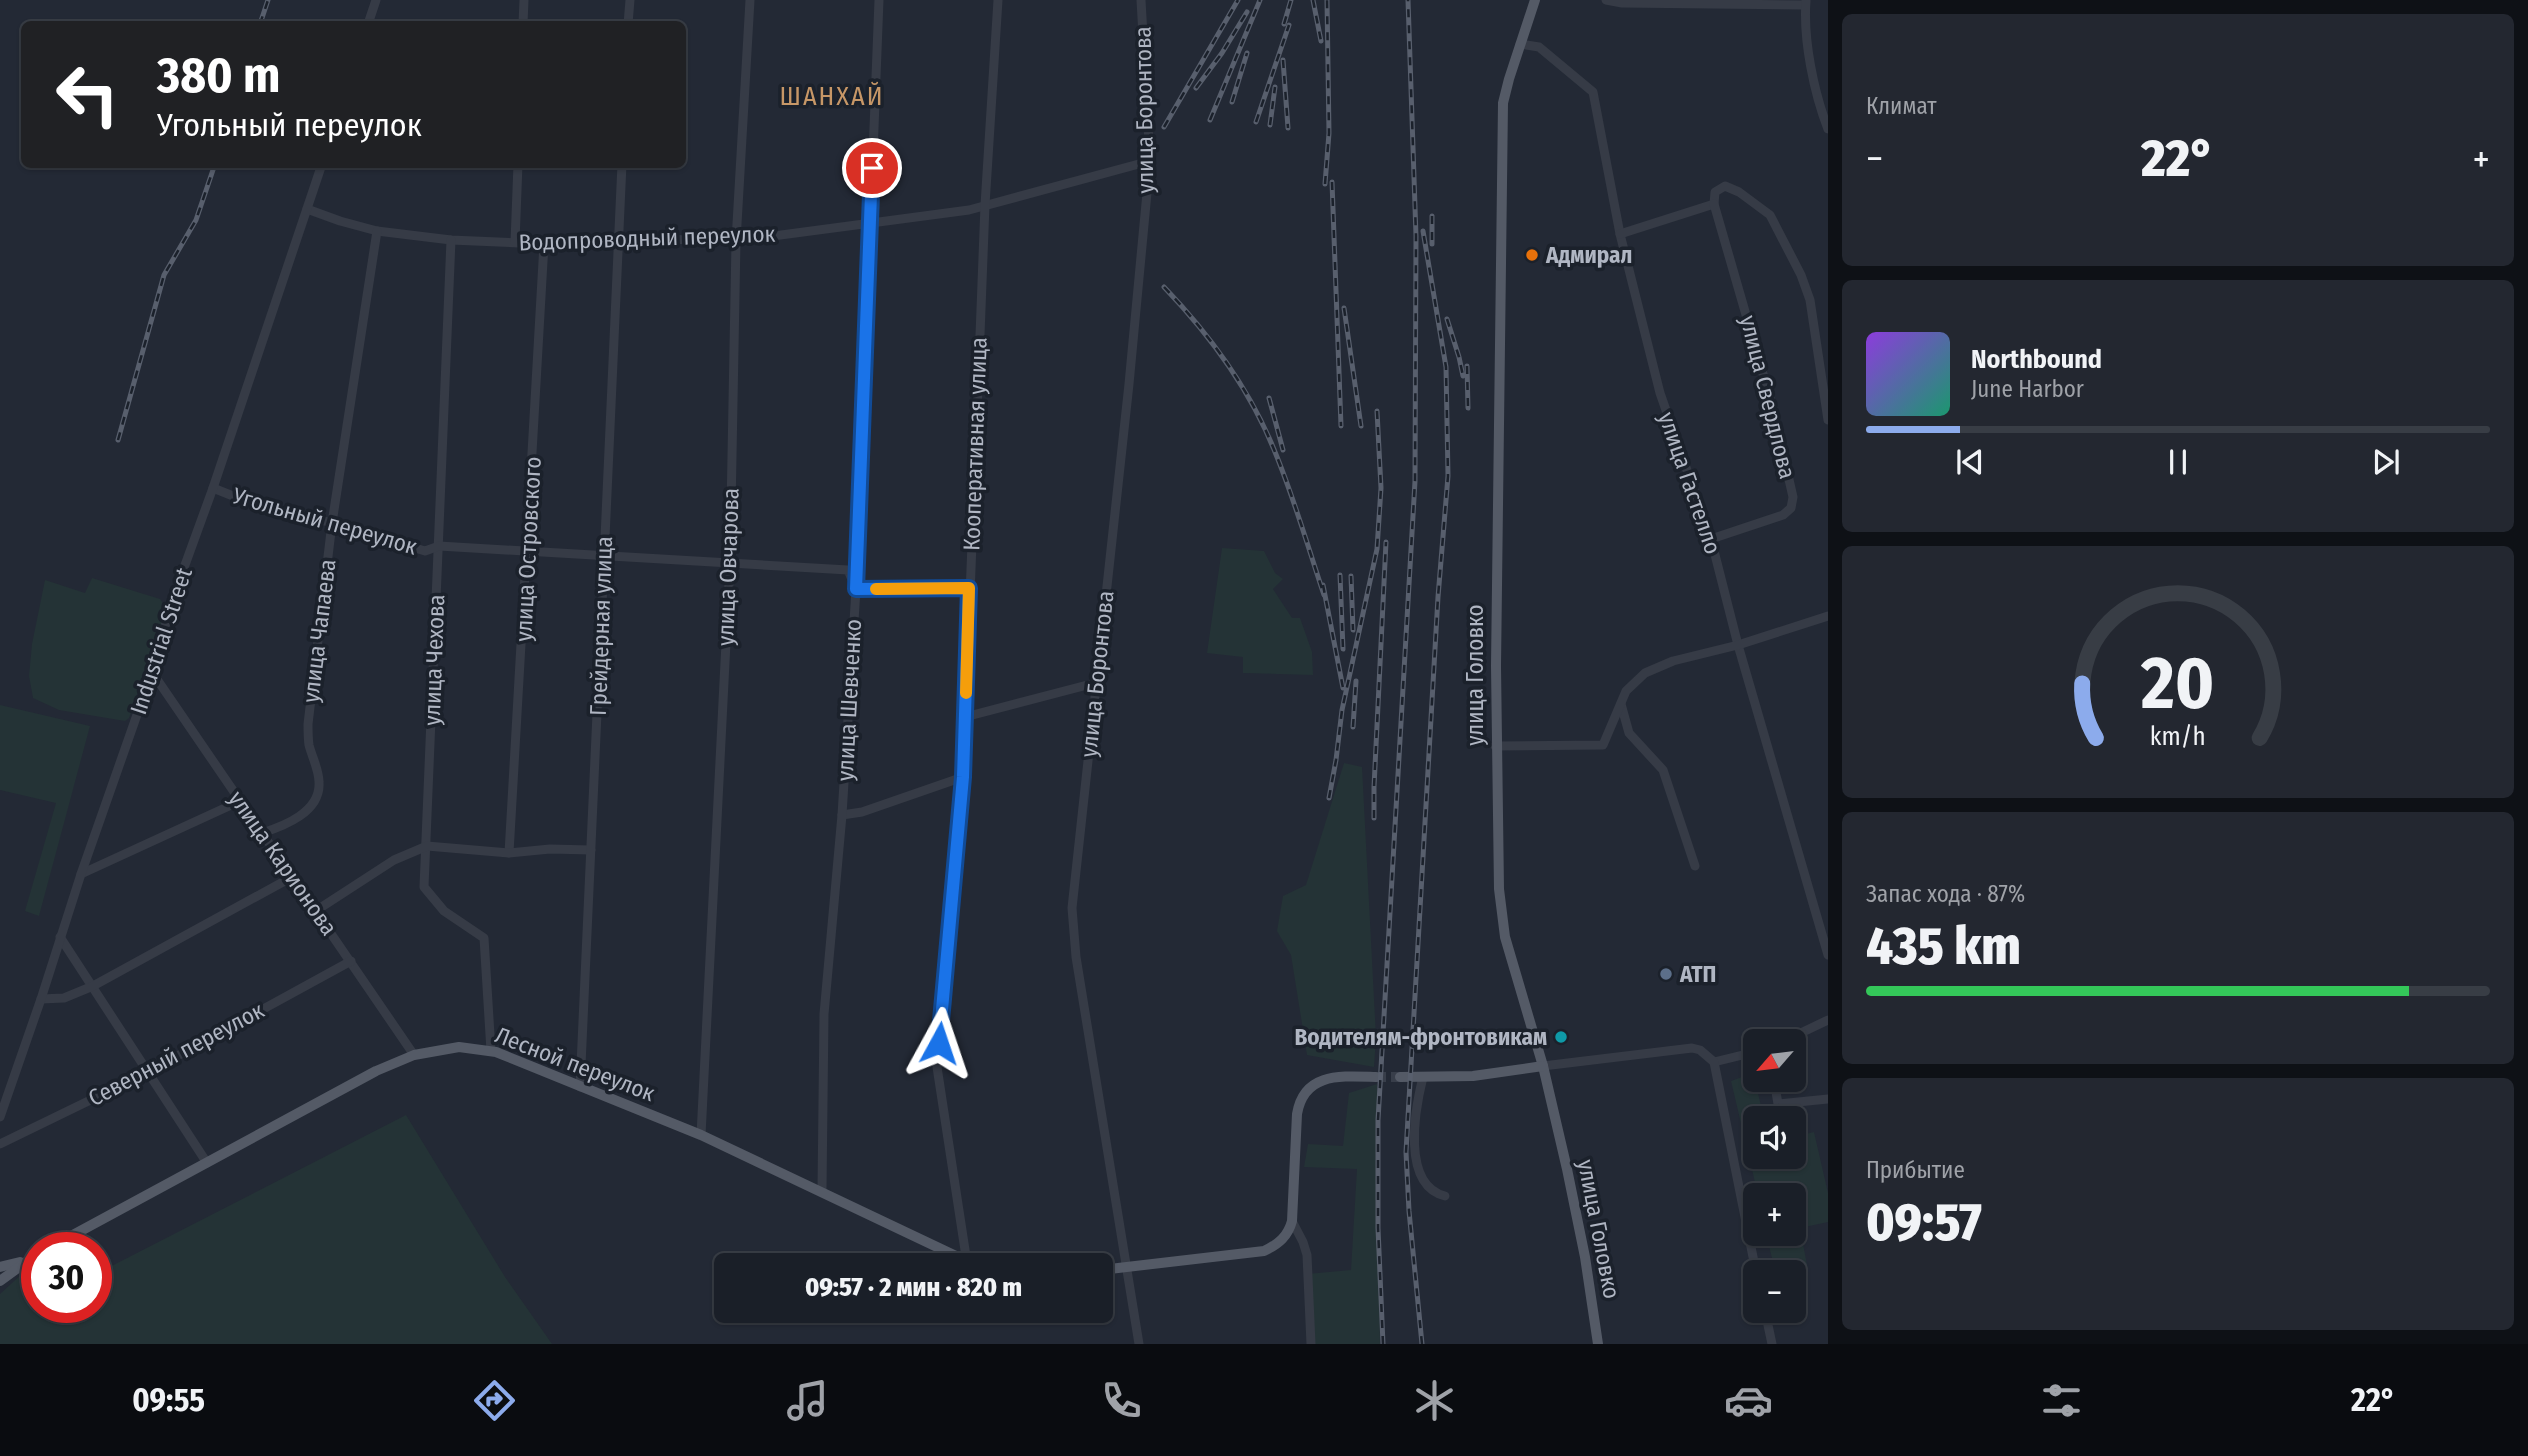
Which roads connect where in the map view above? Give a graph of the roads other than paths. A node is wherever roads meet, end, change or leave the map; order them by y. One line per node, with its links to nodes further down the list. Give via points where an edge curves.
1 (376, 0): 12 (street)
2 (524, 0): 13 (street)
3 (630, 0): 14 (street)
4 (750, 0): 29 (street, улица Овчарова)
5 (879, 0): 24 (street, улица Шевченко)
6 (998, 0): 22 (street, Кооперативная улица)
7 (1141, 0): 17 (street, улица Боронтова)
8 (1535, 0): 15 (main road, улица Головко)
9 (1606, 0): 10 (street)
10 (1652, 2): 11 (street, via 1723,6)
11 (1805, 3): 16 (street, via 1810,56)
12 (369, 21)
13 (523, 21)
14 (628, 21)
15 (1520, 44): 26 (street, улица Гастелло, via 1539,47 1593,92); 48 (main road, улица Головко, via 1503,103)
16 (1828, 129)
17 (1150, 161): 22 (street, Водопроводный переулок); 45 (street, улица Боронтова)
18 (321, 168): 23 (street, Industrial Street)
19 (518, 168): 30 (street)
20 (622, 168): 27 (street, Грейдерная улица)
21 (1714, 204): 26 (street); 32 (street, via 1715,192 1726,187 1740,192 1770,215 1787,246 1810,300); 35 (street, улица Свердлова, via 1772,405 1793,497 1791,508 1783,515)
22 (985, 205): 24 (street, Водопроводный переулок); 40 (street, Кооперативная улица)
23 (307, 209): 25 (street, Водопроводный переулок); 33 (street, Industrial Street)
24 (869, 224): 29 (street, Водопроводный переулок); 41 (street, улица Шевченко)
25 (377, 231): 28 (street, Водопроводный переулок); 34 (street, улица Чапаева)
26 (1620, 234): 35 (street, улица Гастелло, via 1660,393)
27 (618, 238): 29 (street, Водопроводный переулок); 31 (street, Водопроводный переулок); 38 (street, Грейдерная улица)
28 (451, 240): 30 (street, Водопроводный переулок); 36 (street, улица Чехова)
29 (736, 241): 39 (street, улица Овчарова)
30 (515, 242): 31 (street, Водопроводный переулок)
31 (544, 244): 37 (street, улица Островского)
32 (1828, 420)
33 (213, 488): 34 (street, Угольный переулок); 44 (street, Industrial Street)
34 (332, 523): 36 (street, Угольный переулок, via 425,551); 52 (street, улица Чапаева, via 308,724 308,743 320,784 307,810 290,824)
35 (1711, 539): 43 (street, улица Гастелло)
36 (439, 545): 37 (street, Угольный переулок); 53 (street, улица Чехова)
37 (528, 553): 38 (street, Угольный переулок); 55 (street, улица Островского)
38 (604, 557): 39 (street, Угольный переулок); 54 (street, Грейдерная улица)
39 (730, 564): 41 (street, Угольный переулок, via 848,570); 81 (street, улица Овчарова)
40 (969, 588): 41 (street); 47 (street, Кооперативная улица)
41 (856, 589): 51 (street, улица Шевченко)
42 (1828, 616): 43 (street)
43 (1738, 645): 46 (street, via 1652,669 1635,681); 61 (street, улица Гастелло)
44 (152, 672): 50 (street, улица Карионова); 57 (street, Industrial Street)
45 (1095, 682): 47 (street); 93 (street, улица Боронтова, via 1072,908 1076,957)
46 (1620, 702): 48 (street, via 1602,745); 56 (street, via 1629,733 1663,770)
47 (965, 718): 49 (street, Кооперативная улица)
48 (1495, 746): 71 (main road, улица Головко, via 1501,907)
49 (963, 777): 51 (street); 89 (street, Кооперативная улица, via 937,1067)
50 (240, 801): 52 (street, улица Карионова); 57 (street)
51 (842, 815): 84 (street, улица Шевченко, via 824,1014)
52 (262, 833): 58 (street, улица Карионова)
53 (427, 846): 55 (street); 59 (street, via 394,860); 67 (street, улица Чехова, via 424,887 444,911 484,937)
54 (591, 850): 55 (street); 76 (street, Грейдерная улица)
55 (509, 853)
56 (1695, 866)
57 (80, 874): 60 (street, Industrial Street)
58 (292, 877): 59 (street, улица Карионова); 63 (street)
59 (317, 910): 62 (street, улица Карионова)
60 (60, 937): 63 (street); 64 (street, Industrial Street)
61 (1828, 956)
62 (351, 961): 68 (street, улица Карионова); 72 (street, Северный переулок)
63 (93, 986): 64 (street, via 64,998); 72 (street)
64 (41, 999): 79 (street, Industrial Street)
65 (1828, 1020): 66 (street)
66 (1806, 1030)
67 (491, 1051): 68 (main road, Лесной переулок, via 458,1047); 76 (main road, Лесной переулок)
68 (414, 1055): 83 (main road, Лесной переулок)
69 (1743, 1055): 70 (street)
70 (1714, 1062): 71 (street, via 1692,1048); 90 (street)
71 (1543, 1066): 75 (main road, via 1473,1076); 100 (main road, улица Головко, via 1582,1244)
72 (148, 1072): 82 (street, Северный переулок); 83 (street)
73 (1376, 1077): 86 (main road, via 1322,1080 1304,1090 1297,1114)
74 (1400, 1077): 75 (main road)
75 (1423, 1077): 85 (street, via 1413,1125 1417,1154 1427,1186)
76 (579, 1087): 81 (main road, Лесной переулок)
77 (1776, 1092): 78 (street, via 1777,1104)
78 (1828, 1099)
79 (2, 1101): 80 (street, Industrial Street)
80 (0, 1117)
81 (701, 1135): 84 (main road, Лесной переулок)
82 (0, 1144)
83 (207, 1163): 87 (main road, Лесной переулок)
84 (822, 1190): 88 (main road, Лесной переулок)
85 (1445, 1196)
86 (1292, 1221): 93 (main road, via 1283,1240 1264,1251); 99 (street, via 1307,1255)
87 (79, 1232)
88 (949, 1253)
89 (969, 1253)
90 (1754, 1260)
91 (21, 1261): 94 (main road)
92 (21, 1264): 96 (main road)
93 (1128, 1266): 95 (main road); 98 (street, улица Боронтова)
94 (0, 1267)
95 (1113, 1268)
96 (0, 1281)
97 (1768, 1323): 101 (street)
98 (1139, 1344)
99 (1311, 1344)
100 (1598, 1344)
101 (1772, 1344)

